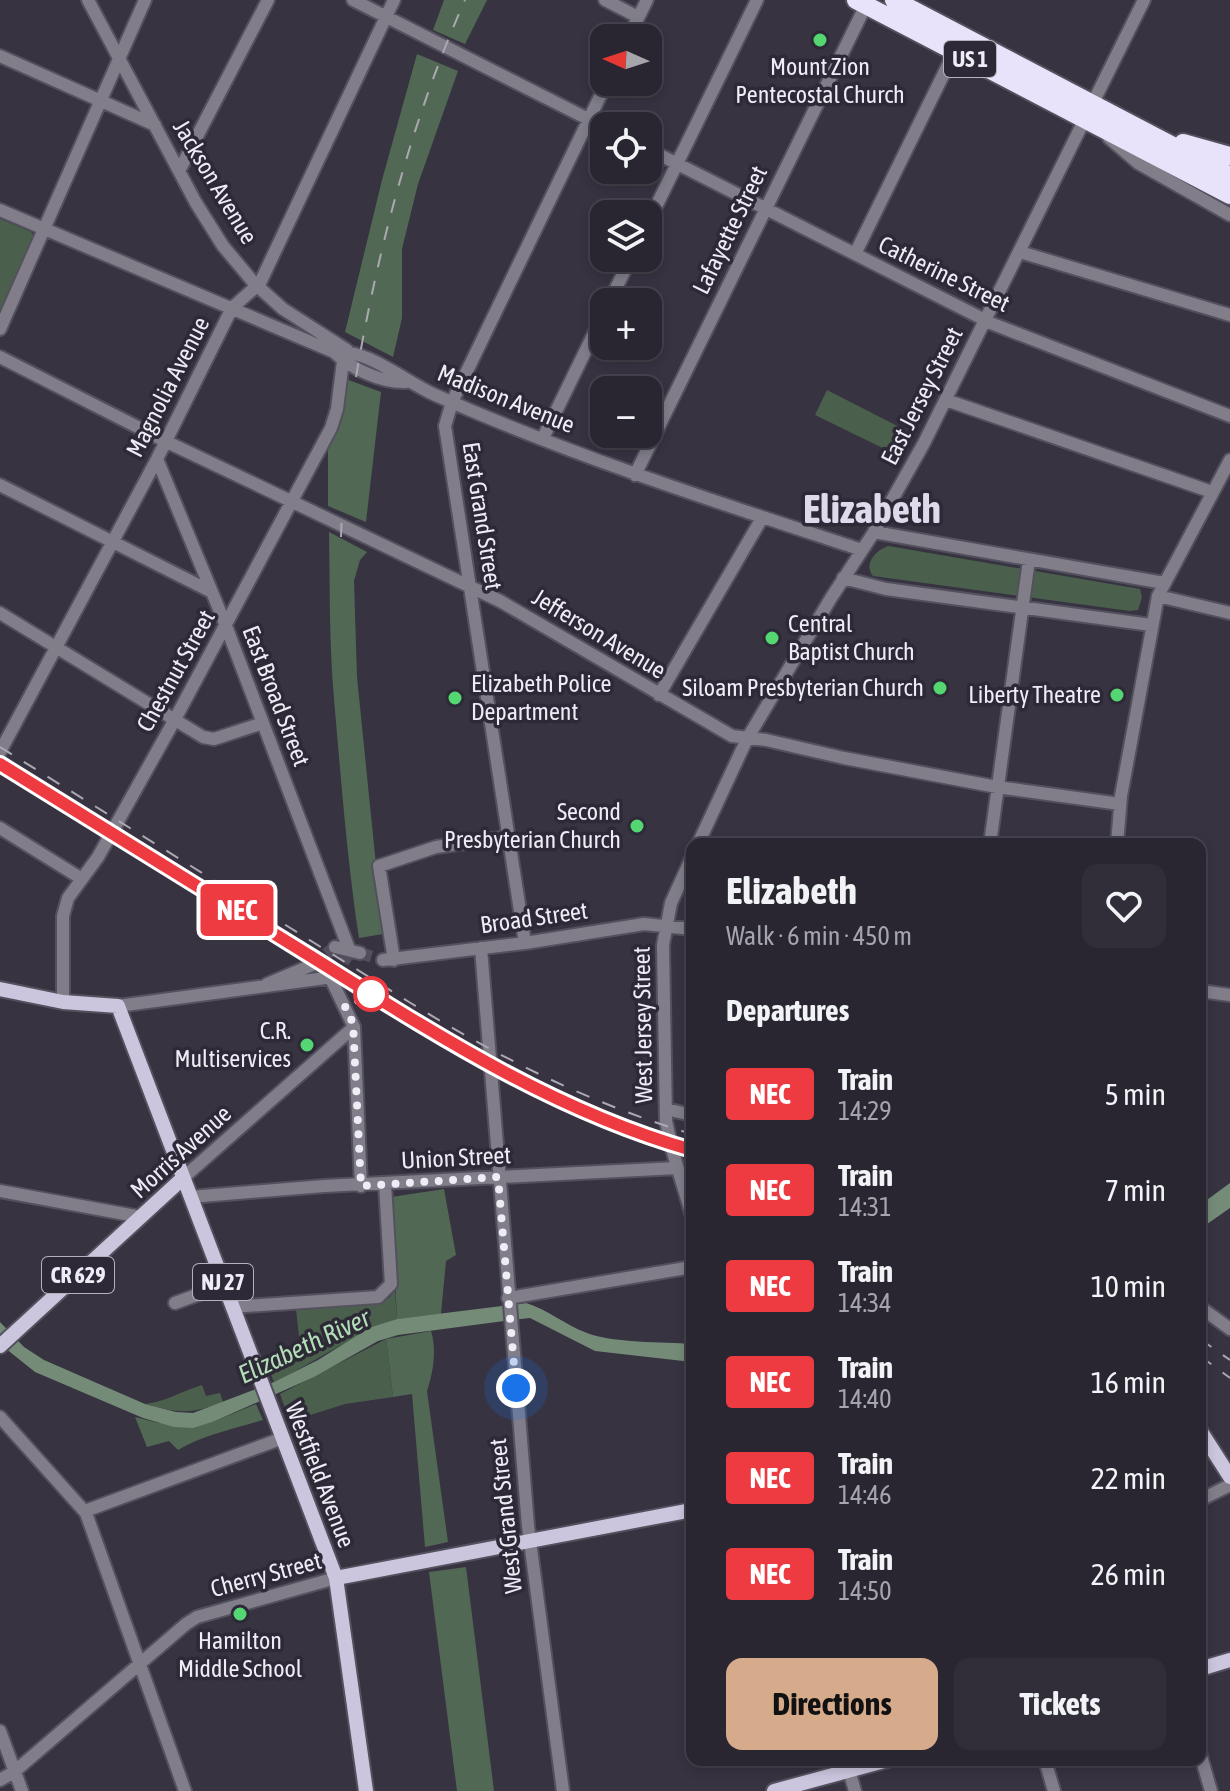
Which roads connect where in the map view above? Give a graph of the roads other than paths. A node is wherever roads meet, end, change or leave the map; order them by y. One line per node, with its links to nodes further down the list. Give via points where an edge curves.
1 (88, 0): 17 (street, Jackson Avenue)
2 (145, 0): 17 (street)
3 (268, 0): 27 (street)
4 (353, 0): 12 (street)
5 (394, 0): 12 (street, Magnolia Avenue)
6 (605, 0): 13 (street)
7 (647, 0): 13 (street)
8 (757, 0): 26 (street)
9 (894, 0): 20 (highway, US 1)
10 (1144, 0): 20 (street, East Jersey Street)
11 (861, 3): 15 (highway, US 1); 31 (street, Lafayette Street)
12 (386, 16): 21 (street); 37 (street, Magnolia Avenue)
13 (638, 17): 14 (street)
14 (635, 24)
15 (955, 51): 20 (highway, US 1); 36 (street)
16 (0, 56): 19 (street)
17 (119, 57): 19 (street); 22 (street, Jackson Avenue)
18 (600, 96): 21 (street, East Grand Street)
19 (100, 101): 22 (street); 34 (street)
20 (1089, 111): 23 (highway, US 1); 29 (highway, US 1); 33 (street, via 1138,163); 35 (street, East Jersey Street)
21 (589, 120): 46 (street, East Grand Street)
22 (155, 125): 27 (street, Jackson Avenue)
23 (1143, 131): 25 (highway); 28 (highway, US 1)
24 (662, 156): 26 (street, Catherine Street)
25 (1230, 156)
26 (677, 164): 30 (street); 31 (street, Catherine Street)
27 (179, 171): 37 (street, Jackson Avenue, via 223,246)
28 (1230, 176)
29 (1230, 195)
30 (659, 200)
31 (766, 209): 36 (street, Catherine Street); 52 (street, Lafayette Street)
32 (0, 210): 34 (street, Madison Avenue)
33 (1230, 215)
34 (45, 230): 38 (street, Madison Avenue); 41 (street)
35 (1020, 252): 39 (street); 40 (street, East Jersey Street)
36 (855, 254): 40 (street, Catherine Street)
37 (258, 286): 38 (street, Magnolia Avenue); 43 (street, Jackson Avenue)
38 (232, 308): 43 (street, Madison Avenue); 49 (street, Magnolia Avenue)
39 (1230, 315)
40 (986, 320): 45 (street, East Jersey Street); 47 (street, Catherine Street)
41 (0, 329)
42 (590, 342): 48 (street)
43 (341, 354): 46 (street, Madison Avenue, via 395,371 406,382); 55 (street, Chestnut Street, via 331,428)
44 (0, 357): 49 (street, Jefferson Avenue)
45 (946, 400): 54 (street); 57 (street, East Jersey Street)
46 (452, 402): 48 (street, Madison Avenue); 62 (street, East Grand Street, via 446,436)
47 (1230, 416)
48 (543, 438): 52 (street, Madison Avenue)
49 (165, 441): 50 (street, Magnolia Avenue); 55 (street, Jefferson Avenue)
50 (157, 459): 58 (street, Magnolia Avenue); 64 (street, East Broad Street)
51 (1230, 460): 54 (street)
52 (635, 475): 56 (street, Madison Avenue)
53 (0, 485): 58 (street)
54 (1212, 492): 63 (street)
55 (292, 500): 62 (street, Jefferson Avenue); 69 (street, Chestnut Street)
56 (762, 518): 59 (street, Madison Avenue); 71 (street)
57 (874, 532): 59 (street, East Jersey Street); 60 (street)
58 (111, 542): 64 (street); 70 (street, Magnolia Avenue)
59 (862, 550): 61 (street, East Jersey Street)
60 (1029, 560): 63 (street); 65 (street)
61 (843, 578): 65 (street, via 886,589); 74 (street, East Jersey Street)
62 (471, 587): 71 (street, Jefferson Avenue); 79 (street, East Grand Street)
63 (1161, 590): 67 (street); 68 (street)
64 (210, 591): 69 (street, East Broad Street)
65 (1022, 606): 68 (street); 76 (street)
66 (0, 613): 70 (street)
67 (1230, 613)
68 (1151, 625): 77 (street)
69 (226, 626): 72 (street, Chestnut Street); 73 (street, East Broad Street)
70 (55, 648): 72 (street); 75 (street, Magnolia Avenue)
71 (659, 695): 74 (street, Jefferson Avenue, via 732,736)
72 (174, 721): 73 (street, via 209,739); 84 (street, Chestnut Street)
73 (263, 723): 88 (street, East Broad Street, via 352,952)
74 (747, 739): 76 (street, Jefferson Avenue); 80 (street, East Jersey Street)
75 (0, 752)
76 (997, 787): 77 (street, Jefferson Avenue); 81 (street)
77 (1120, 804): 82 (street)
78 (0, 828): 84 (street)
79 (509, 837): 87 (street, East Grand Street); 89 (street, Broad Street, via 436,847 379,866 389,960)
80 (701, 838)
81 (991, 838)
82 (1117, 838)
83 (686, 870): 85 (street)
84 (82, 879): 95 (street, Chestnut Street, via 64,907)
85 (666, 926): 86 (street, Broad Street); 87 (street, Broad Street, via 644,924); 98 (street, West Jersey Street)
86 (686, 928)
87 (525, 943): 89 (street, Broad Street)
88 (335, 947)
89 (481, 948): 101 (street, West Grand Street)
90 (312, 965): 91 (street)
91 (266, 985): 96 (street); 97 (street, via 332,978)
92 (0, 989): 95 (main road)
93 (1206, 992): 94 (street)
94 (1230, 995)
95 (63, 1002): 96 (main road)
96 (118, 1006): 102 (main road, Westfield Avenue / NJ 27)
97 (354, 1027): 102 (street, Morris Avenue); 104 (street)
98 (666, 1109): 99 (street); 100 (street, West Jersey Street)
99 (686, 1114)
100 (677, 1168): 101 (street, Union Street); 107 (street, West Jersey Street)
101 (498, 1177): 103 (street, Union Street); 111 (street, West Grand Street)
102 (183, 1178): 106 (main road, Westfield Avenue / NJ 27); 108 (main road, Morris Avenue / CR 629)
103 (385, 1184): 104 (street, Union Street); 113 (street, via 391,1284 378,1297)
104 (361, 1186): 106 (street, Union Street)
105 (0, 1191): 108 (street)
106 (190, 1197): 110 (main road, Westfield Avenue / NJ 27)
107 (686, 1197)
108 (141, 1217): 116 (main road, Morris Avenue / CR 629)
109 (686, 1268): 111 (street)
110 (224, 1285): 112 (street); 113 (main road, Westfield Avenue / NJ 27)
111 (508, 1302): 125 (street, West Grand Street)
112 (175, 1303)
113 (232, 1307): 118 (main road, Westfield Avenue / NJ 27)
114 (1206, 1311): 115 (street)
115 (1230, 1329)
116 (0, 1346)
117 (0, 1417): 123 (street)
118 (283, 1438): 123 (street); 126 (main road, Westfield Avenue / NJ 27)
119 (1206, 1439): 120 (main road)
120 (1230, 1477)
121 (1230, 1485): 122 (street)
122 (1206, 1497)
123 (85, 1511): 128 (street)
124 (686, 1511): 125 (main road, Cherry Street)
125 (529, 1540): 126 (main road, Cherry Street); 139 (street, West Grand Street)
126 (336, 1578): 128 (street, Cherry Street, via 197,1617); 138 (main road, Westfield Avenue / NJ 27)
127 (1230, 1660): 129 (main road)
128 (138, 1663): 134 (street, Cherry Street); 137 (street)
129 (1206, 1667)
130 (0, 1731): 134 (street)
131 (848, 1766): 140 (main road); 141 (street)
132 (1047, 1766): 142 (street)
133 (1204, 1766): 143 (street)
134 (14, 1772): 135 (street, Cherry Street); 136 (street)
135 (0, 1780)
136 (22, 1791)
137 (185, 1791)
138 (366, 1791)
139 (563, 1791)
140 (774, 1791)
141 (855, 1791)
142 (1054, 1791)
143 (1211, 1791)

